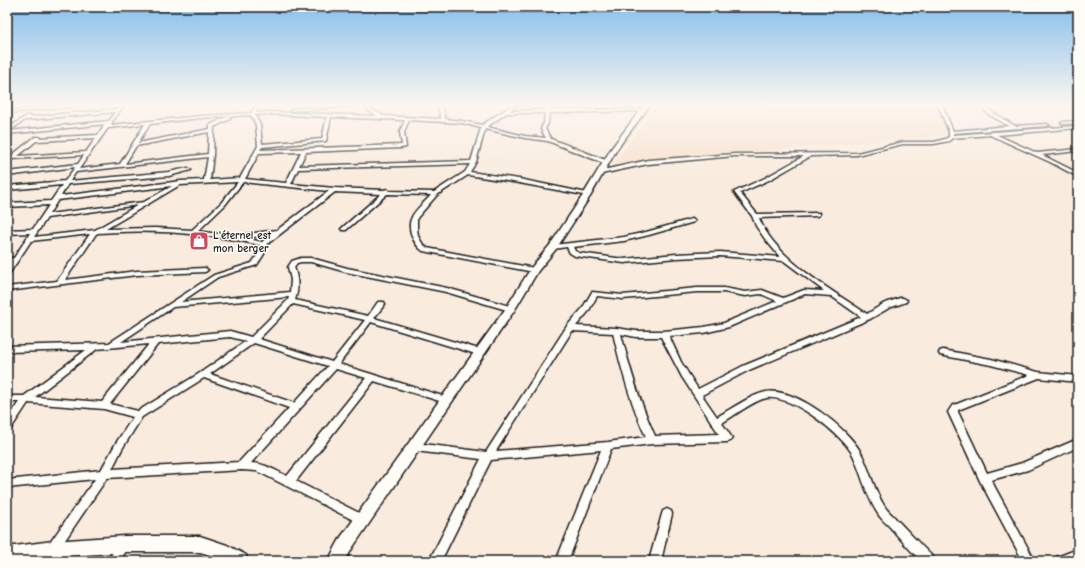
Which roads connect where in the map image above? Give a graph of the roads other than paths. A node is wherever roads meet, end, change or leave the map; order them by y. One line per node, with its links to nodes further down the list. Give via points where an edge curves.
1 (45, 132): 18 (street)
2 (102, 132): 17 (street)
3 (143, 132): 20 (street)
4 (204, 132): 20 (street)
5 (212, 132): 28 (street)
6 (259, 132): 21 (street)
7 (326, 132): 21 (street, via 324,140)
8 (402, 132): 23 (street, via 402,147)
9 (482, 132): 30 (street)
10 (502, 132): 19 (street)
11 (545, 132): 19 (street)
12 (627, 132): 33 (street)
13 (973, 132): 15 (street)
14 (1022, 132): 16 (street)
15 (951, 134): 16 (street); 26 (street, via 946,140 934,143 903,143 858,154)
16 (991, 134): 27 (street)
17 (99, 136): 18 (street); 25 (street)
18 (34, 140): 29 (street)
19 (550, 140): 33 (street)
20 (135, 145): 32 (street)
21 (260, 146): 24 (street)
22 (1078, 150): 27 (street)
23 (304, 151): 24 (street); 34 (street)
24 (256, 152): 40 (street)
25 (88, 153): 29 (street); 31 (street)
26 (811, 154): 33 (street, via 735,155); 55 (street, via 767,179 737,192)
27 (1034, 154): 39 (street)
28 (210, 155): 32 (street); 41 (street)
29 (10, 158)
30 (473, 162): 34 (street); 37 (street)
31 (79, 165): 36 (street); 38 (street)
32 (122, 165): 36 (street)
33 (604, 167): 49 (street)
34 (296, 168): 44 (street)
35 (188, 170): 42 (street, via 169,174)
36 (75, 171): 42 (street)
37 (467, 173): 48 (street); 49 (street)
38 (7, 174)
39 (1078, 175)
40 (242, 180): 41 (street); 44 (street); 59 (street, via 223,204)
41 (207, 181): 43 (street)
42 (67, 182): 45 (street); 50 (street)
43 (181, 183): 50 (street); 51 (street)
44 (288, 184): 46 (street)
45 (7, 188)
46 (334, 190): 47 (street); 62 (street)
47 (387, 191): 48 (street); 57 (street)
48 (435, 194): 72 (street, via 413,221 415,235 421,247 425,250)
49 (587, 195): 67 (street)
50 (55, 201): 52 (street); 54 (street)
51 (148, 202): 54 (street); 61 (street)
52 (7, 205)
53 (817, 214): 55 (street)
54 (45, 216): 58 (street)
55 (755, 216): 70 (street, via 767,238)
56 (692, 221): 66 (street, via 638,237)
57 (344, 229)
58 (36, 231): 60 (street); 64 (street)
59 (194, 231): 61 (street); 63 (street)
60 (7, 232)
61 (94, 232): 64 (street); 75 (street)
62 (277, 232): 63 (street); 65 (street)
63 (236, 237): 65 (street)
64 (30, 239): 69 (street)
65 (263, 244): 83 (street, via 255,264 216,276)
66 (569, 245): 67 (street); 70 (street, via 569,249 577,255 624,261 720,254)
67 (553, 247): 72 (street)
68 (7, 260): 69 (street)
69 (16, 260): 73 (street)
70 (786, 260): 74 (street)
71 (205, 270): 75 (street, via 137,273)
72 (534, 270): 84 (street)
73 (7, 273)
74 (814, 281): 77 (street); 78 (street)
75 (59, 283): 76 (street)
76 (7, 289)
77 (804, 292): 78 (street); 81 (street)
78 (834, 294): 85 (street)
79 (293, 297): 83 (street); 84 (street, via 294,279 290,267 294,262 312,260 346,270 447,290); 86 (street); 90 (street)
80 (903, 300): 85 (street)
81 (784, 301): 87 (street, via 762,292 745,294 724,290 623,297 595,294); 89 (street, via 726,325)
82 (381, 304): 86 (street)
83 (172, 305): 92 (street)
84 (510, 309): 95 (street)
85 (867, 316): 102 (street, via 746,368)
86 (369, 319): 95 (street); 97 (street)
87 (570, 328): 88 (street); 115 (street)
88 (616, 331): 89 (street); 111 (street, via 632,394)
89 (664, 334): 102 (street)
90 (254, 340): 91 (street, via 230,334); 97 (street); 99 (street)
91 (156, 341): 92 (street); 106 (street)
92 (111, 346): 93 (street)
93 (95, 347): 94 (street); 104 (street)
94 (7, 349)
95 (480, 352): 105 (street)
96 (943, 353): 98 (street)
97 (334, 365): 100 (street); 107 (street)
98 (1038, 374): 101 (street); 118 (street, via 955,408 953,412)
99 (203, 375): 107 (street); 108 (street)
100 (372, 377): 105 (street); 119 (street)
101 (1078, 379)
102 (697, 394): 109 (street)
103 (7, 399): 104 (street)
104 (26, 399): 106 (street); 110 (street)
105 (446, 400): 114 (street)
106 (104, 406): 108 (street)
107 (296, 407): 116 (street)
108 (139, 415): 117 (street)
109 (716, 422): 111 (street, via 727,438); 133 (street, via 761,397 773,395 799,404 825,419 852,445 867,483 882,511)
110 (7, 427)
111 (652, 440): 113 (street)
112 (1078, 443): 118 (street, via 1024,467)
113 (608, 446): 115 (street); 131 (street)
114 (415, 447): 115 (street); 122 (street)
115 (488, 456): 130 (street)
116 (242, 466): 117 (street); 119 (street, via 256,467)
117 (104, 474): 120 (street); 124 (street)
118 (984, 478): 134 (street)
119 (289, 482): 122 (street)
120 (7, 484)
121 (667, 514): 132 (street)
122 (363, 520): 129 (street)
123 (125, 544): 124 (street); 127 (street, via 200,544 221,550); 128 (street)
124 (53, 549): 126 (street)
125 (1078, 554): 135 (street)
126 (7, 555)
127 (236, 560)
128 (114, 561)
129 (336, 561)
130 (435, 561)
131 (562, 561)
132 (655, 561)
133 (929, 561)
134 (1029, 561)
135 (1061, 561)

